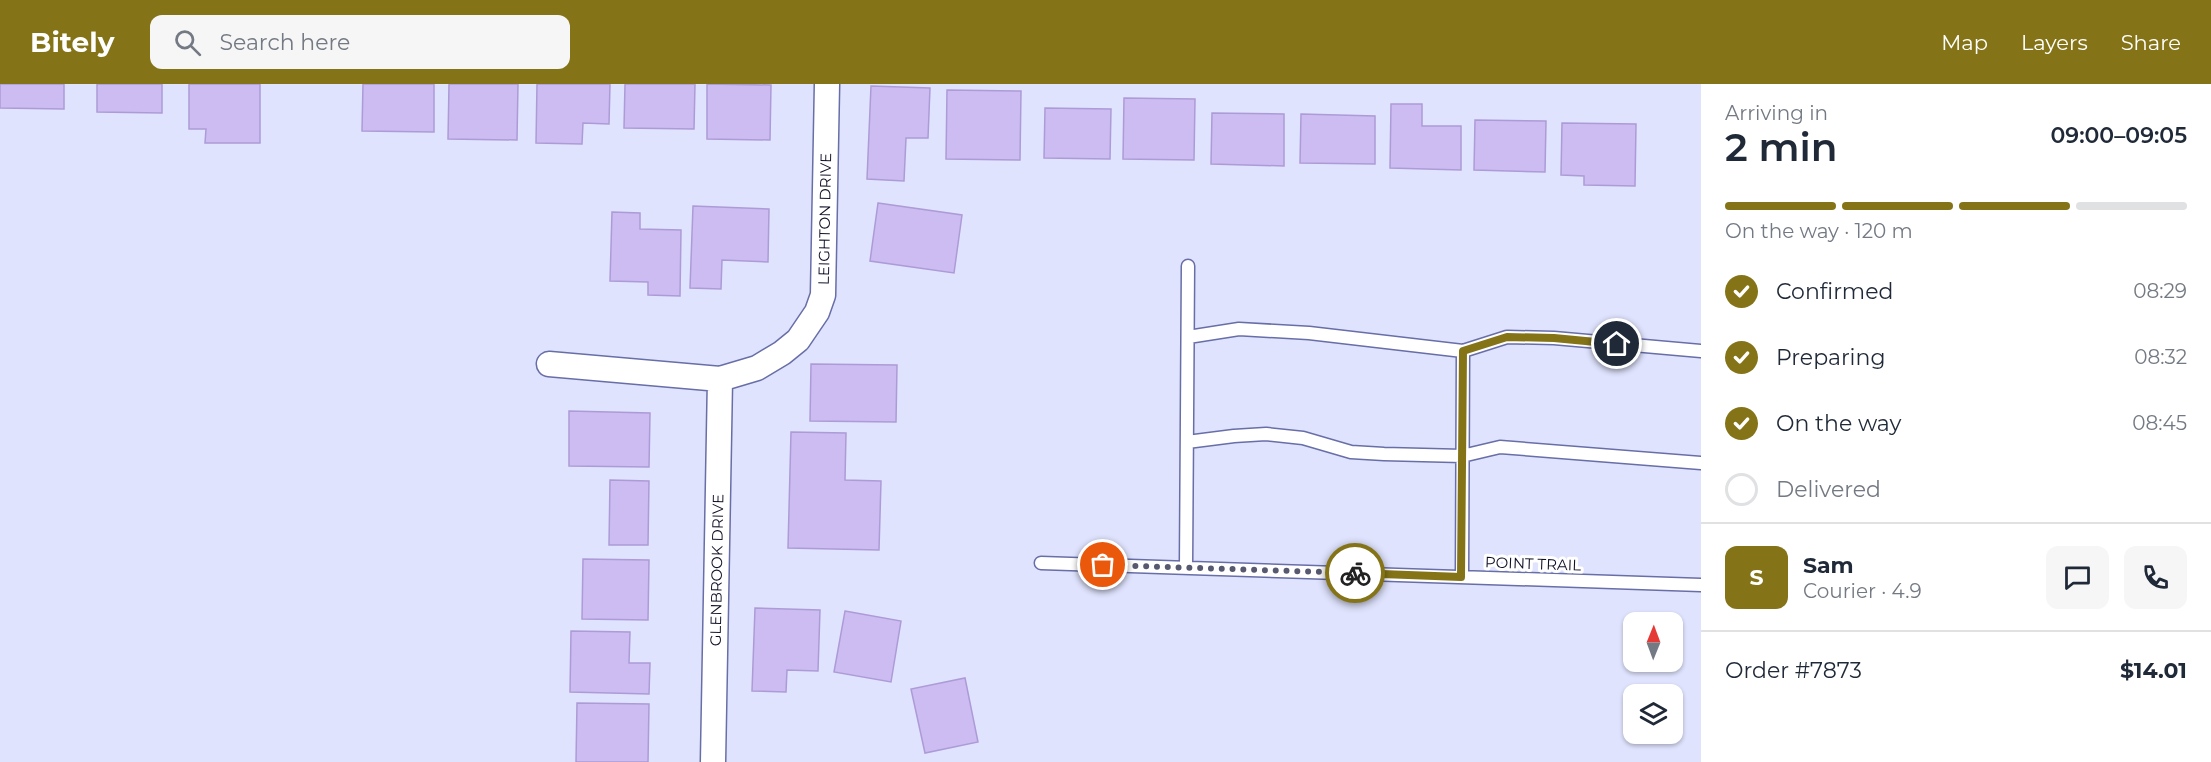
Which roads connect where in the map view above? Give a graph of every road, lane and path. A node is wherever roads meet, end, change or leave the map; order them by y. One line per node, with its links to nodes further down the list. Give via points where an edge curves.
1 (827, 84): 7 (street, LEIGHTON DRIVE, via 825,277 817,312 790,347 757,368)
2 (1188, 266): 3 (lane)
3 (1188, 337): 4 (lane, via 1239,328); 8 (lane)
4 (1463, 351): 5 (lane, via 1507,337); 9 (lane)
5 (1701, 351)
6 (549, 364): 7 (street, LEIGHTON DRIVE)
7 (720, 379): 15 (street, GLENBROOK DRIVE)
8 (1187, 442): 9 (lane, via 1266,434 1304,438 1352,452); 12 (lane)
9 (1462, 456): 10 (lane, via 1500,447); 13 (lane)
10 (1701, 463)
11 (1041, 563): 12 (lane, POINT TRAIL)
12 (1186, 568): 13 (lane, POINT TRAIL)
13 (1461, 577): 14 (lane, POINT TRAIL)
14 (1701, 585)
15 (713, 762)

